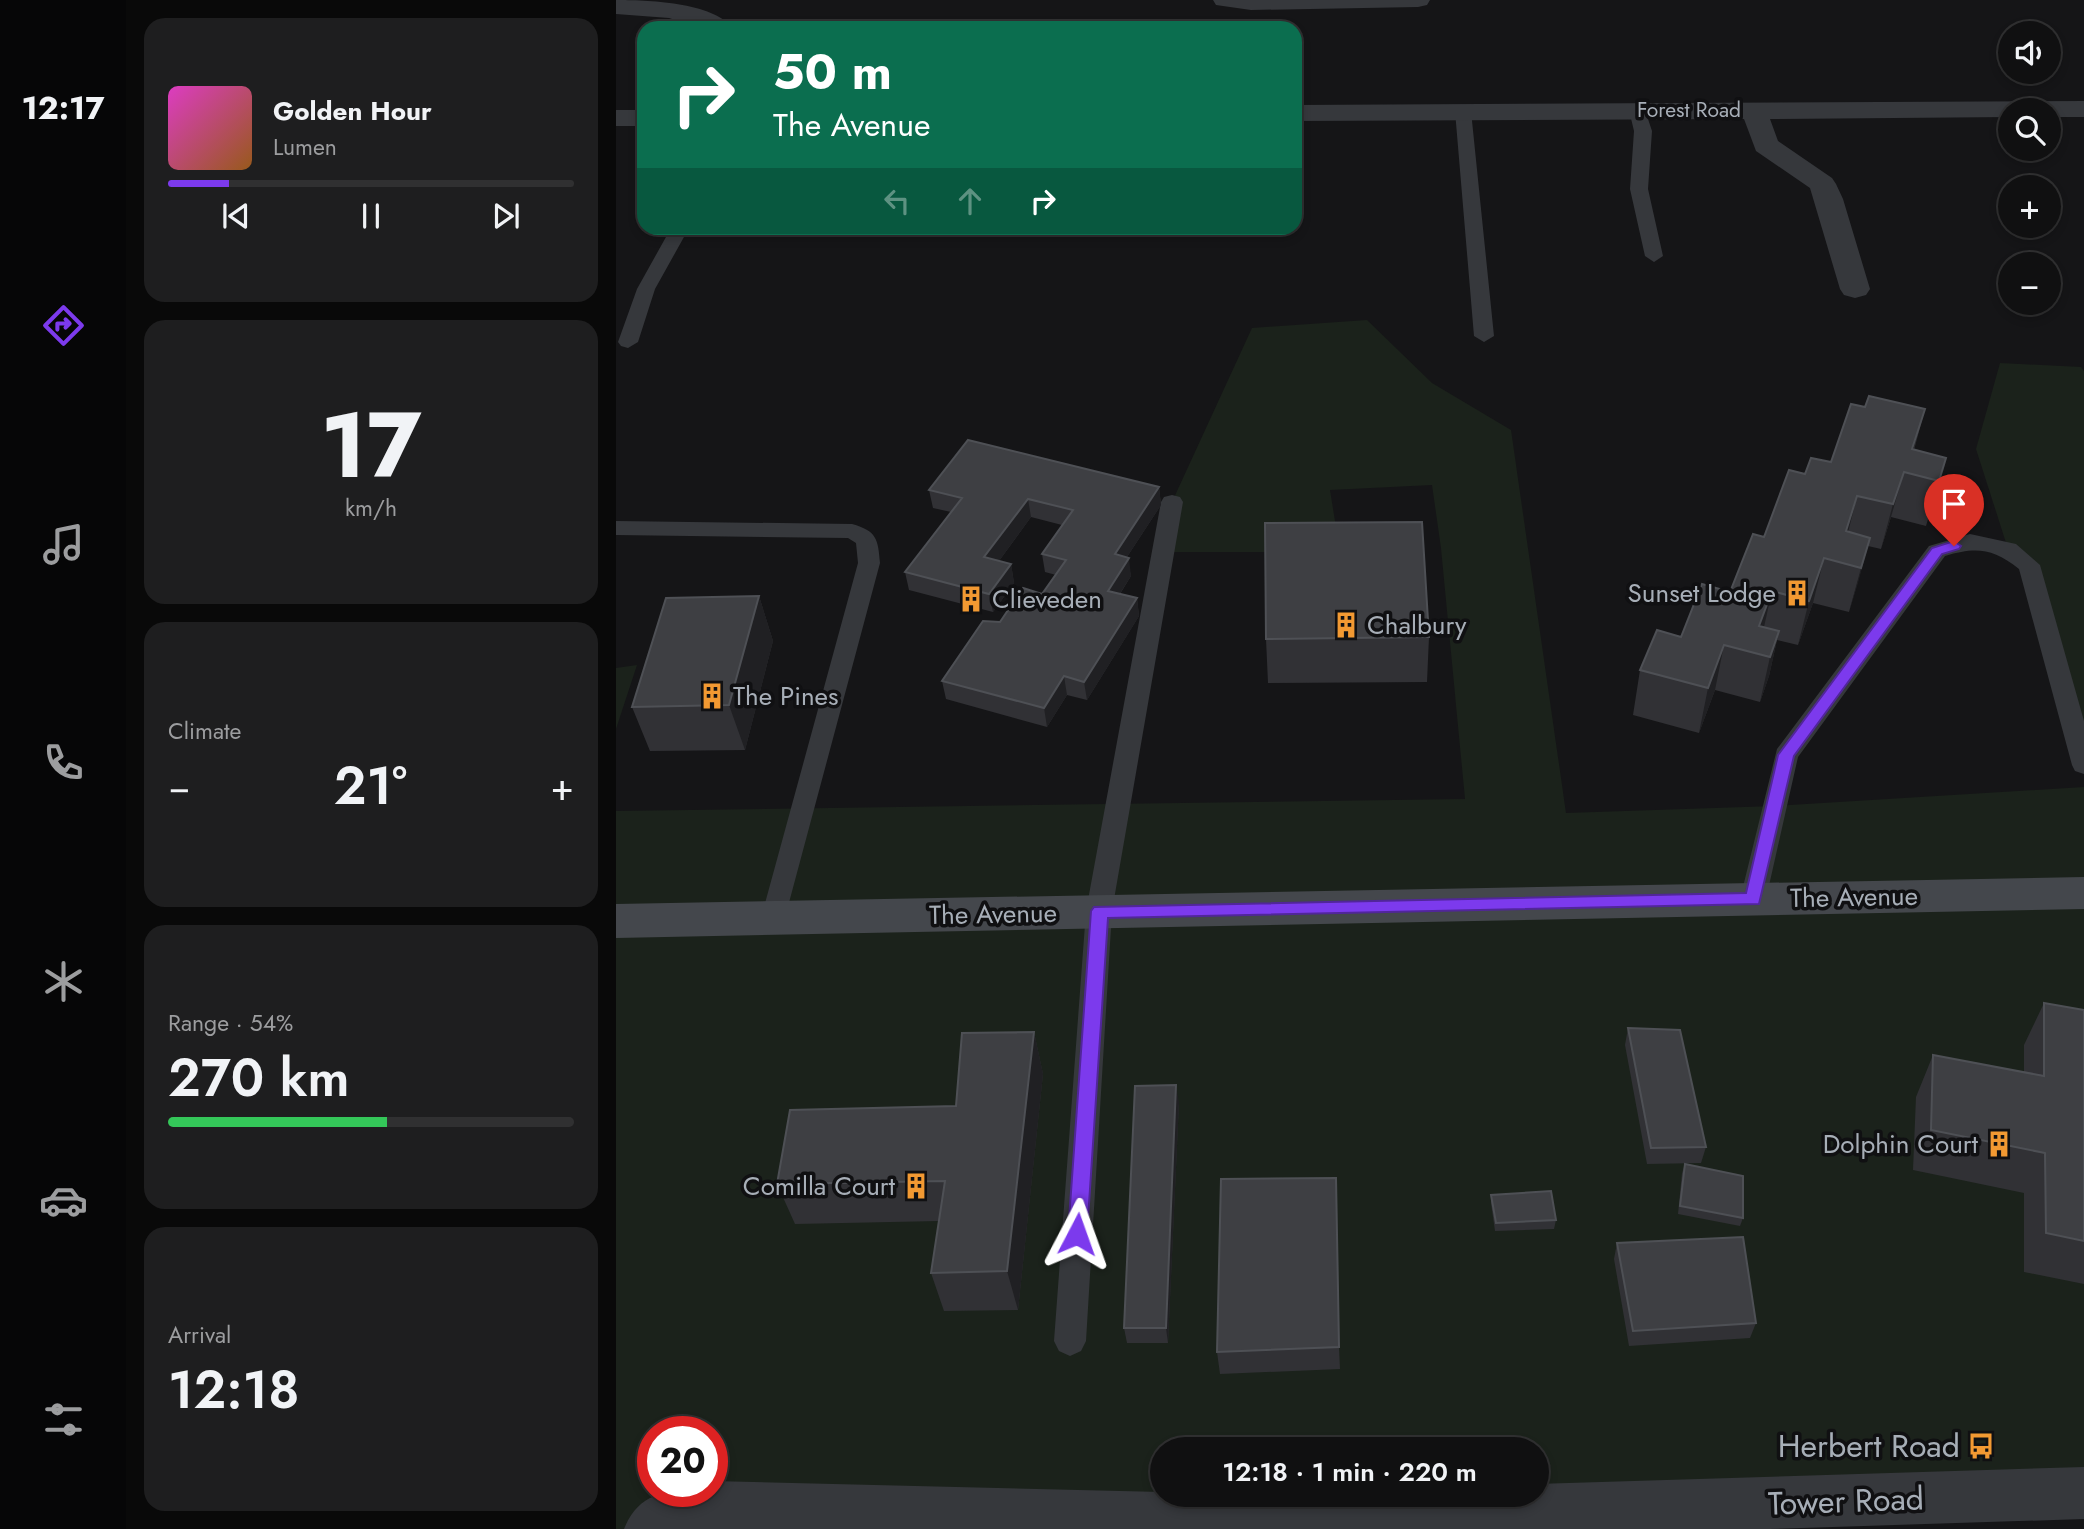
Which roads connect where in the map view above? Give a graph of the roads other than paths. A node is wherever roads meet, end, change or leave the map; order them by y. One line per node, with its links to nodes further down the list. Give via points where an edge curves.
1 (1225, 0): 2 (street)
2 (1418, 0)
3 (616, 6): 4 (street, via 654,6)
4 (704, 21)
5 (2084, 109): 7 (street, Forest Road)
6 (1637, 110): 7 (street, Forest Road); 8 (street, Forest Road); 13 (lane, via 1643,131 1639,189)
7 (1754, 110): 14 (street, via 1766,145 1822,184)
8 (1463, 111): 9 (street, Forest Road); 15 (lane)
9 (1302, 113)
10 (616, 118): 11 (street)
11 (637, 118)
12 (676, 235): 16 (lane, via 646,289)
13 (1654, 256)
14 (1855, 289)
15 (1484, 337)
16 (628, 342)
17 (1171, 502): 22 (lane)
18 (616, 528): 23 (lane, via 852,531 867,540 869,563)
19 (2084, 765): 21 (lane, via 2029,565 2008,549 1970,541 1937,551 1786,755)
20 (2084, 894): 21 (main road, The Avenue)
21 (1753, 899): 22 (main road, The Avenue)
22 (1100, 911): 23 (main road, The Avenue); 25 (lane)
23 (774, 918): 24 (main road, The Avenue)
24 (616, 921)
25 (1070, 1341)
26 (2084, 1493): 27 (street, Tower Road)
27 (1850, 1515): 28 (street, Tower Road)
28 (1235, 1525): 29 (street, Tower Road, via 687,1506)
29 (650, 1529)

